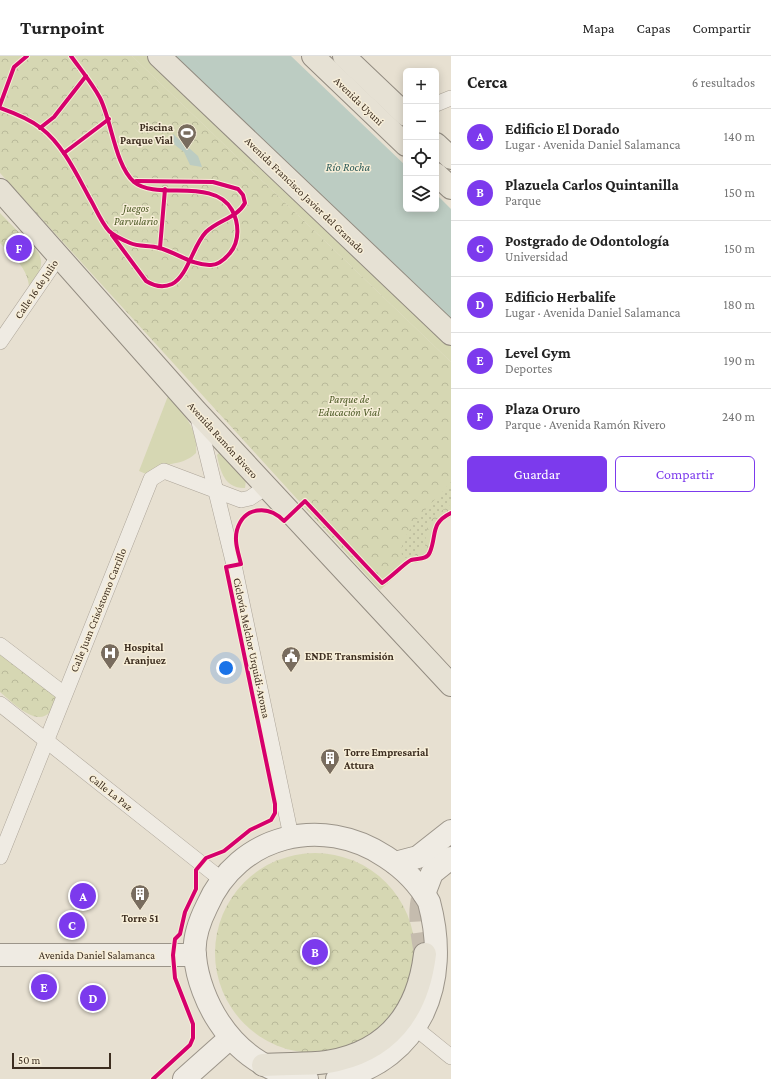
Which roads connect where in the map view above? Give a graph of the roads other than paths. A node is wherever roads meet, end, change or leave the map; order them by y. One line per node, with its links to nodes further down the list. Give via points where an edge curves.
1 (159, 56): 14 (main road, Avenida Francisco Javier del Granado)
2 (312, 56): 7 (main road, Avenida Uyuni)
3 (344, 56): 6 (main road, Avenida Uyuni)
4 (451, 98): 5 (street)
5 (439, 103)
6 (403, 112)
7 (403, 142)
8 (439, 147): 9 (main road)
9 (451, 158)
10 (438, 176): 11 (main road)
11 (451, 188)
12 (0, 190): 13 (main road, Avenida Ramón Rivero)
13 (59, 256): 15 (street, Calle 16 de Julio); 16 (main road, Avenida Ramón Rivero)
14 (451, 334)
15 (0, 342)
16 (196, 412): 17 (main road, Avenida Ramón Rivero); 18 (street)
17 (266, 487): 18 (street, Calle Juan Crisóstomo Carrillo, via 250,498 241,500); 20 (main road, Avenida Ramón Rivero)
18 (215, 490): 21 (street, Calle Juan Crisóstomo Carrillo, via 164,471 151,479); 25 (street, via 234,565)
19 (0, 646): 21 (street)
20 (451, 685)
21 (64, 694): 23 (street, Calle Juan Crisóstomo Carrillo)
22 (0, 704): 23 (street, Calle La Paz)
23 (47, 740): 26 (street, Calle Juan Crisóstomo Carrillo); 29 (street, Calle La Paz)
24 (451, 831): 28 (main road, via 418,857)
25 (291, 836): 28 (main road, via 313,834 356,841); 29 (main road, via 260,848)
26 (0, 857)
27 (451, 858): 30 (main road, via 432,873)
28 (395, 863): 30 (main road)
29 (222, 880): 32 (main road, via 202,915)
30 (424, 894): 34 (main road, via 439,924 445,965 437,1000 430,1017)
31 (425, 954): 37 (main road, via 415,998 393,1029 369,1048 348,1057 326,1062)
32 (195, 955): 33 (main road, Avenida Daniel Salamanca); 35 (main road, via 202,986 214,1015)
33 (0, 956)
34 (419, 1031): 36 (street); 38 (main road, via 388,1060)
35 (230, 1038): 37 (main road); 39 (main road)
36 (451, 1057)
37 (263, 1065): 40 (main road)
38 (345, 1078)
39 (184, 1079)
40 (307, 1079)

